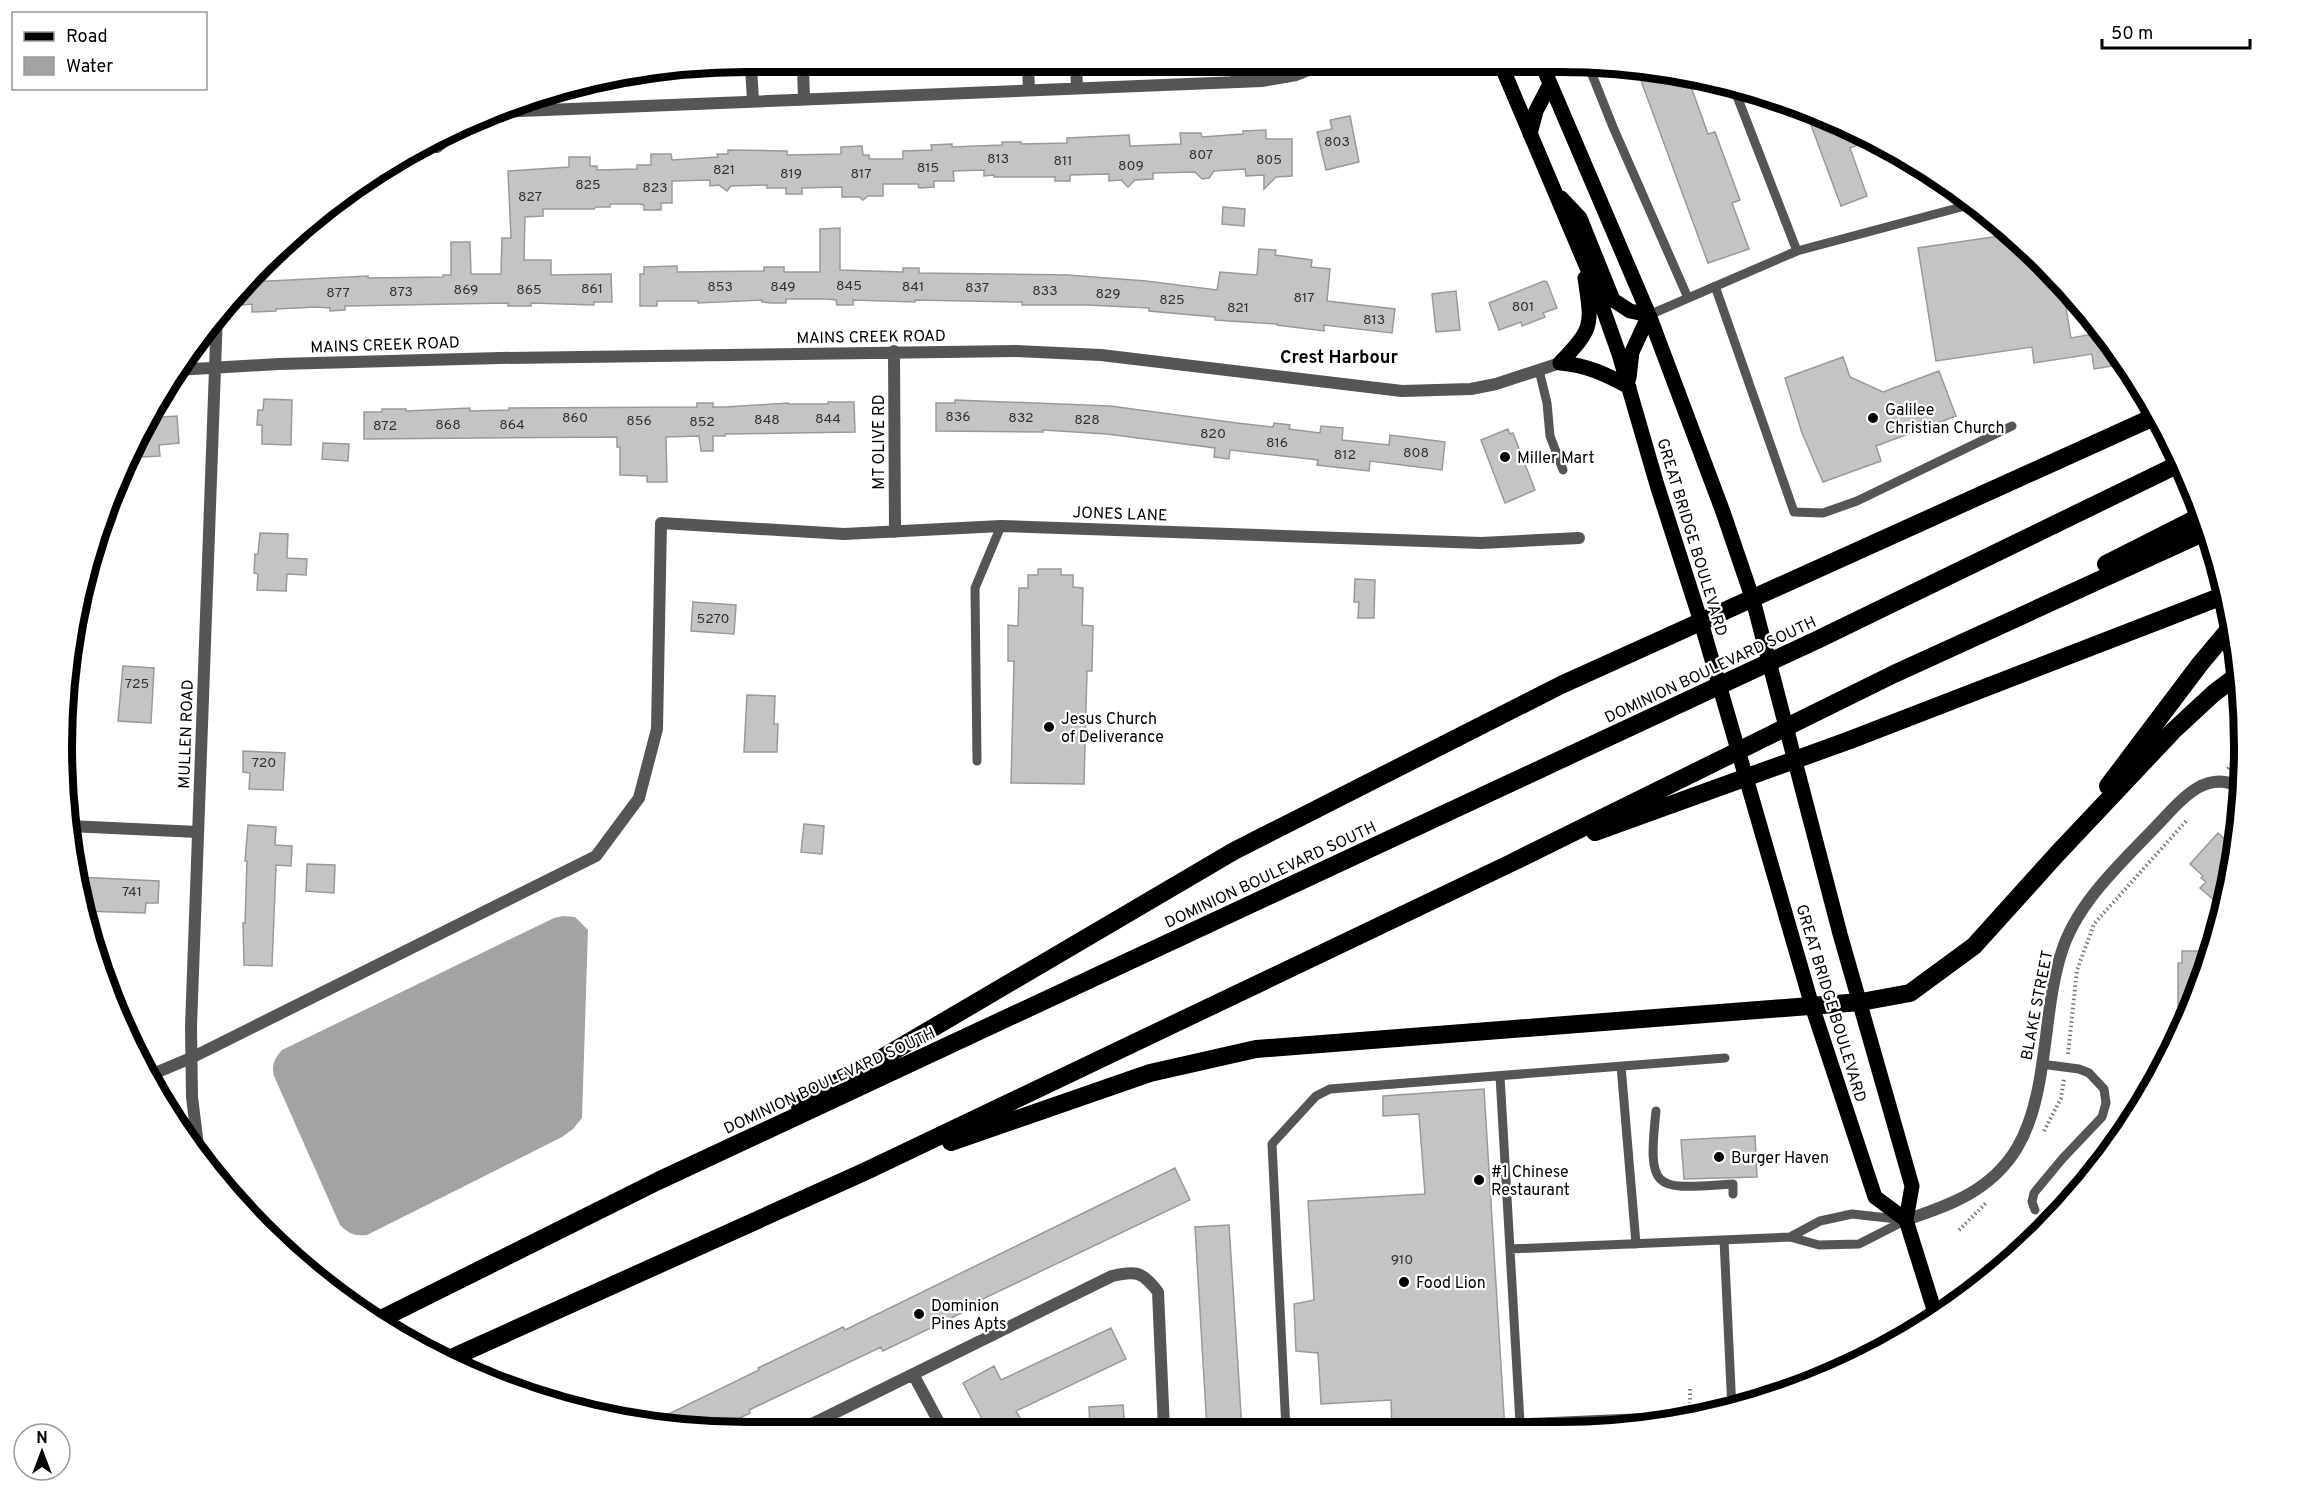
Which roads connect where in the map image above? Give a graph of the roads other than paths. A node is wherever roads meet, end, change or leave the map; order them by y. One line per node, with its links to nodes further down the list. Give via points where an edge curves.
1 (751, 72): 15 (street)
2 (803, 72): 14 (street)
3 (1028, 72): 12 (street)
4 (1076, 72): 11 (street)
5 (1235, 72): 10 (street)
6 (1300, 72): 10 (street)
7 (1504, 72): 17 (main road, GREAT BRIDGE BOULEVARD)
8 (1591, 73): 23 (lane)
9 (1547, 75): 17 (main road); 24 (main road, GREAT BRIDGE BOULEVARD)
10 (1238, 82): 11 (street)
11 (1077, 87): 12 (street)
12 (1029, 89): 14 (street)
13 (1737, 96): 20 (lane)
14 (804, 99): 15 (street)
15 (753, 101): 16 (street)
16 (524, 110)
17 (1530, 134): 18 (main road, GREAT BRIDGE BOULEVARD)
18 (1554, 191): 21 (main road, GREAT BRIDGE BOULEVARD); 24 (main road, via 1580,218 1613,300 1630,312)
19 (1963, 206): 20 (lane)
20 (1797, 250): 22 (lane)
21 (1581, 255): 27 (main road, via 1590,321 1584,337); 31 (main road, GREAT BRIDGE BOULEVARD)
22 (1715, 286): 23 (lane); 33 (lane, via 1794,512 1823,513 1857,501)
23 (1688, 298): 24 (lane)
24 (1649, 315): 31 (main road, via 1632,352); 42 (main road, GREAT BRIDGE BOULEVARD)
25 (216, 330): 28 (street, MULLEN ROAD)
26 (894, 351): 28 (street, MAINS CREEK ROAD, via 291,363); 30 (street, MAINS CREEK ROAD, via 1101,355 1402,391 1470,389); 38 (street, MT OLIVE RD)
27 (1560, 363): 30 (street, MAINS CREEK ROAD); 31 (main road, via 1582,365)
28 (214, 368): 29 (street, MAINS CREEK ROAD); 50 (street, MULLEN ROAD)
29 (188, 369)
30 (1539, 370): 35 (lane, via 1550,436)
31 (1629, 387): 43 (main road, GREAT BRIDGE BOULEVARD)
32 (2149, 419): 42 (highway)
33 (2012, 426)
34 (2173, 467): 64 (highway, DOMINION BOULEVARD SOUTH, via 1819,639)
35 (1563, 470)
36 (2194, 520): 45 (highway)
37 (1001, 526): 38 (street, JONES LANE); 40 (street, JONES LANE, via 1481,543); 47 (lane, via 975,588)
38 (895, 532): 55 (street, JONES LANE, via 844,534 661,523 657,729 639,798 596,856)
39 (2199, 534): 45 (highway)
40 (1579, 538)
41 (2217, 598): 52 (highway, via 1850,740)
42 (1753, 600): 43 (highway); 53 (main road, GREAT BRIDGE BOULEVARD)
43 (1701, 622): 54 (main road, GREAT BRIDGE BOULEVARD); 64 (highway, via 1561,686 1234,851 880,1059)
44 (2224, 635): 51 (highway)
45 (1894, 674): 52 (highway)
46 (2230, 681): 51 (highway, via 2173,732)
47 (977, 761)
48 (2233, 784): 57 (street, BLAKE STREET, via 2203,784 2186,794 2082,911 2061,954)
49 (77, 826): 50 (street)
50 (198, 831): 55 (street, MULLEN ROAD)
51 (2057, 854): 53 (highway, via 1974,946 1910,993)
52 (1509, 864): 63 (highway)
53 (1861, 1002): 54 (highway); 67 (main road, GREAT BRIDGE BOULEVARD, via 1912,1186)
54 (1812, 1006): 63 (highway, via 1256,1049 1150,1073); 67 (main road, GREAT BRIDGE BOULEVARD, via 1875,1197)
55 (191, 1058): 59 (street); 62 (street, MULLEN ROAD)
56 (1725, 1058): 58 (lane)
57 (2041, 1064): 66 (lane, via 2089,1073 2104,1089 2106,1103 2102,1117 2034,1193); 67 (street, BLAKE STREET, via 2026,1129 1999,1171 1973,1193)
58 (1621, 1066): 60 (lane); 70 (lane)
59 (156, 1073)
60 (1500, 1076): 71 (lane); 81 (lane, via 1330,1089 1316,1095 1272,1144)
61 (1656, 1111): 65 (lane, via 1652,1145 1657,1178 1665,1184 1683,1187 1732,1184)
62 (197, 1138)
63 (866, 1171): 74 (highway)
64 (658, 1181): 73 (highway, DOMINION BOULEVARD SOUTH)
65 (1733, 1194)
66 (2035, 1210)
67 (1905, 1220): 68 (lane, via 1852,1214 1820,1221); 68 (lane, via 1859,1244 1819,1245); 72 (main road, GREAT BRIDGE BOULEVARD)
68 (1790, 1237): 69 (lane)
69 (1724, 1240): 70 (lane); 76 (lane)
70 (1635, 1244): 71 (lane)
71 (1510, 1249): 82 (lane)
72 (1934, 1308)
73 (386, 1317)
74 (456, 1356)
75 (913, 1374): 78 (street); 79 (street); 80 (street, via 1112,1276 1130,1271 1148,1278 1158,1292)
76 (1732, 1400)
77 (1627, 1418): 83 (lane)
78 (816, 1422)
79 (939, 1422)
80 (1164, 1422)
81 (1286, 1422)
82 (1520, 1422)
83 (1543, 1422)

